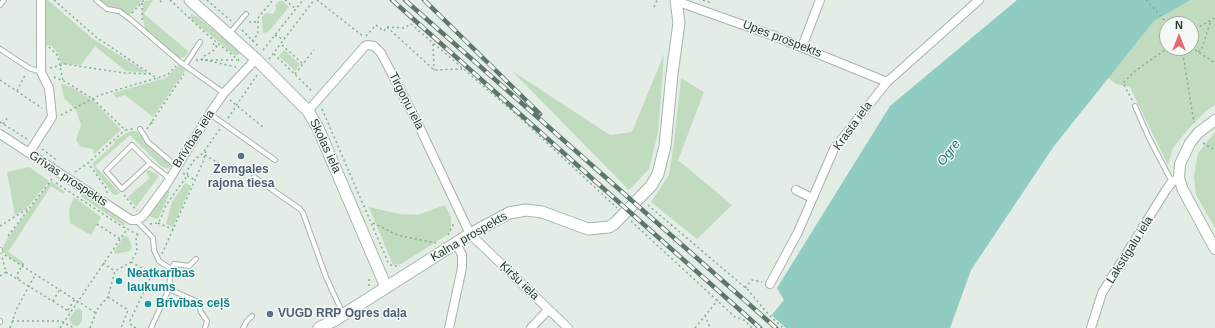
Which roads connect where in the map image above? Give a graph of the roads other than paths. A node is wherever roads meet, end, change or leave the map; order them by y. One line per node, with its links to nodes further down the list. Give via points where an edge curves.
1 (4, 0): 8 (lane)
2 (41, 0): 16 (street)
3 (96, 0): 15 (lane, via 107,9 119,11 128,17)
4 (190, 0): 10 (main road, Skolas iela)
5 (676, 0): 12 (street, Upes prospekts); 35 (main road, Kalna prospekts, via 679,22 665,146 658,174 640,198 618,211 609,227 594,230 542,212 520,210 508,213)
6 (820, 0): 12 (street)
7 (979, 0): 17 (street, Krasta iela)
8 (0, 6)
9 (246, 14): 10 (lane)
10 (229, 34): 14 (main road, Skolas iela)
11 (200, 42): 15 (lane)
12 (802, 47): 17 (street, Upes prospekts)
13 (0, 49): 16 (lane, via 28,68)
14 (259, 55): 18 (street, Brīvības iela); 20 (main road, Skolas iela)
15 (185, 65): 18 (lane)
16 (41, 72): 25 (street, via 49,88 52,116)
17 (887, 82): 33 (street, Krasta iela, via 834,149)
18 (224, 93): 21 (street, Brīvības iela)
19 (1135, 106): 31 (lane)
20 (308, 111): 35 (street, Tirgoņu iela, via 365,46 374,46 381,53 419,126); 41 (main road, Skolas iela, via 318,128)
21 (210, 114): 26 (lane); 28 (street, Brīvības iela)
22 (1215, 120): 31 (street, via 1196,130 1184,152)
23 (140, 129): 28 (lane, via 148,142)
24 (1, 137): 25 (street, Grīvas prospekts)
25 (29, 153): 34 (street, Grīvas prospekts, via 131,220)
26 (275, 160)
27 (150, 164): 27 (lane, via 132,145 106,171 122,189); 30 (lane)
28 (176, 166): 30 (street, Brīvības iela)
29 (254, 177): 45 (lane, via 303,213 326,277)
30 (170, 178): 34 (street, Brīvības iela, via 143,216)
31 (1176, 180): 37 (street); 53 (street, Lakstīgalu iela, via 1102,293)
32 (796, 190): 33 (street)
33 (812, 198): 40 (street, Krasta iela, via 798,232)
34 (137, 216): 39 (lane, via 153,238 154,250 159,261)
35 (470, 234): 36 (main road, Kalna prospekts); 43 (street, Ķiršu iela)
36 (452, 239): 41 (main road, Kalna prospekts); 50 (street, via 462,255 462,268)
37 (1215, 249)
38 (196, 259): 39 (lane, via 190,266 174,264)
39 (171, 269): 42 (lane)
40 (770, 284)
41 (386, 287): 45 (main road, Kalna prospekts)
42 (169, 289): 46 (lane); 47 (lane, via 198,302 207,321)
43 (548, 310): 51 (street); 52 (street, Ķiršu iela)
44 (252, 316): 48 (lane)
45 (336, 321): 49 (main road, Kalna prospekts)
46 (151, 328)
47 (205, 328)
48 (243, 328)
49 (319, 328)
50 (449, 328)
51 (531, 328)
52 (568, 328)
53 (1091, 328)

